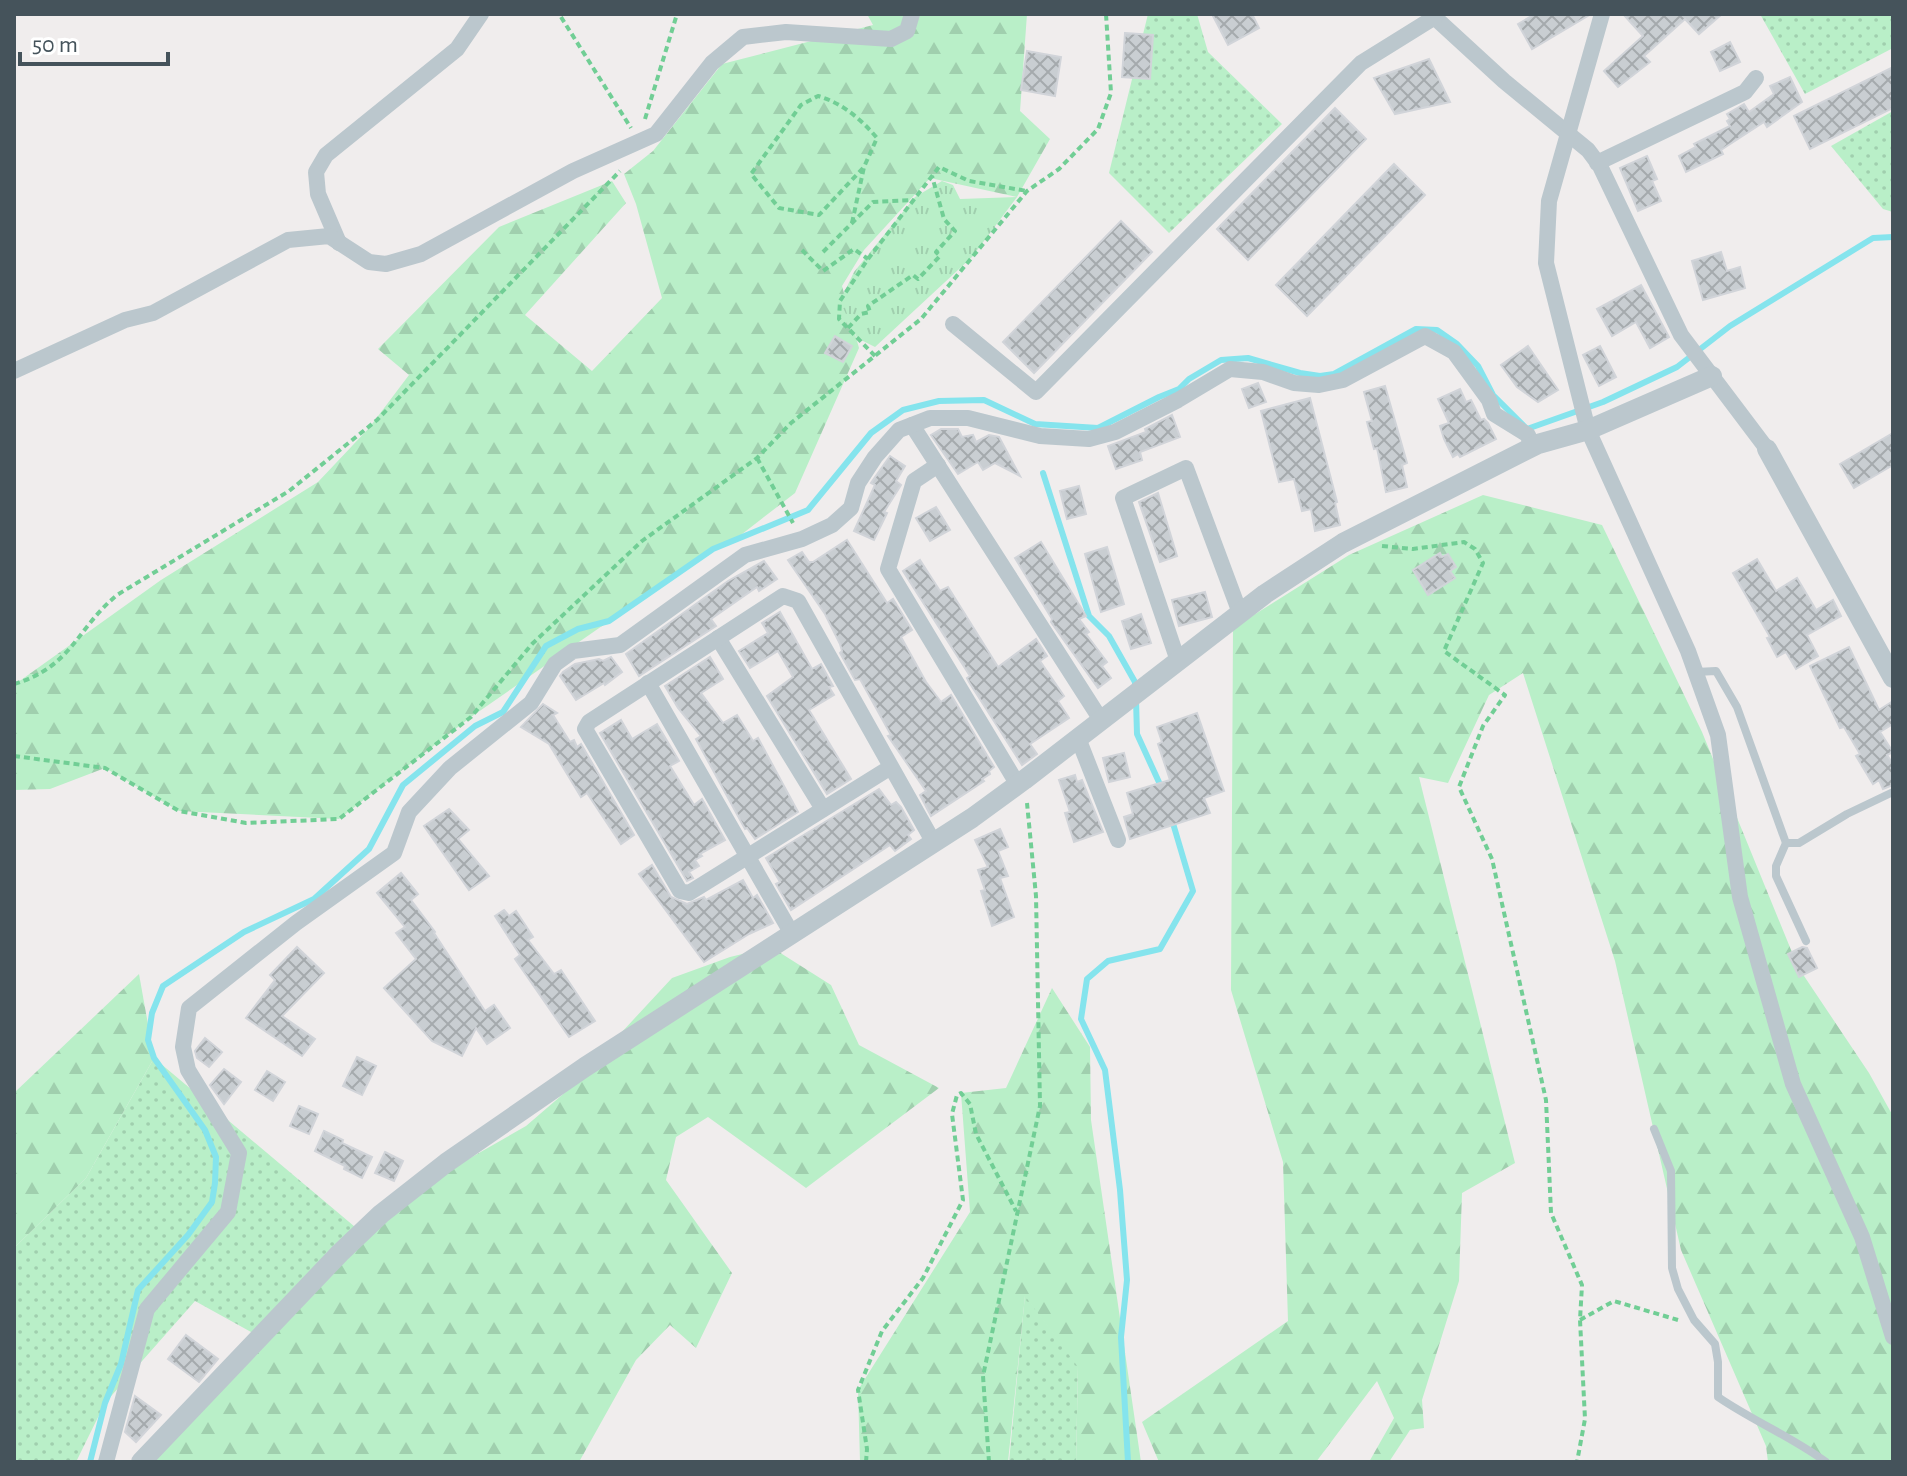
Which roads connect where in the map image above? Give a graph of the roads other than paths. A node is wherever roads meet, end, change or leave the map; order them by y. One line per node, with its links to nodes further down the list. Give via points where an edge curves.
1 (481, 14): 8 (street, via 457,49 326,155 316,172 318,194)
2 (912, 14): 8 (street, via 907,31 891,39 786,32 743,37 712,63 656,134 573,171 421,254 386,264 369,262)
3 (1602, 14): 6 (street)
4 (1433, 16): 6 (street); 9 (street, via 1361,63 1036,392)
5 (1756, 78): 7 (street, via 1745,92)
6 (1568, 135): 7 (street); 13 (street, via 1549,201 1546,263)
7 (1597, 163): 10 (street, via 1687,342)
8 (339, 243): 11 (street, via 329,236 288,240 153,313 125,320)
9 (953, 324)
10 (1707, 369): 13 (street); 15 (street)
11 (14, 371)
12 (912, 425): 14 (street, via 930,418 968,418 1040,436 1089,439 1115,432 1230,369 1319,385 1343,380 1425,336 1454,352 1494,414 1528,435); 16 (street); 37 (street, via 899,430 875,457 858,483 851,508 832,525 745,555 620,645 573,651 555,664 531,703 450,768 409,812 394,853 189,1008 183,1047 188,1070 239,1153 231,1197 228,1212 147,1309)
13 (1587, 426): 14 (street); 20 (street)
14 (1531, 447): 17 (street, via 1343,543)
15 (1767, 449): 21 (street)
16 (938, 465): 23 (street); 26 (street, via 914,481 888,569)
17 (1240, 613): 19 (street); 19 (street, via 1186,468 1123,498)
18 (718, 638): 22 (street); 25 (street, via 783,596 798,601); 28 (street)
19 (1178, 661): 23 (street)
20 (1695, 672): 31 (lane, via 1716,671 1737,707); 36 (street, via 1718,735 1740,897 1793,1084 1862,1237)
21 (1893, 678)
22 (648, 683): 32 (street); 32 (street, via 585,729 680,891 689,893)
23 (1101, 720): 24 (street)
24 (1078, 738): 26 (street); 29 (street)
25 (891, 767): 28 (street); 30 (street)
26 (1021, 783): 30 (street)
27 (1893, 792): 31 (lane, via 1799,843)
28 (823, 809): 32 (street)
29 (1118, 840)
30 (934, 843): 33 (street)
31 (1786, 843): 34 (lane, via 1776,876)
32 (748, 857): 33 (street)
33 (792, 934): 38 (street, via 585,1067 381,1214)
34 (1806, 941)
35 (1654, 1129): 39 (lane, via 1671,1171 1672,1268 1694,1320 1715,1344 1718,1397)
36 (1893, 1337)
37 (106, 1462)
38 (141, 1462)
39 (1826, 1462)

